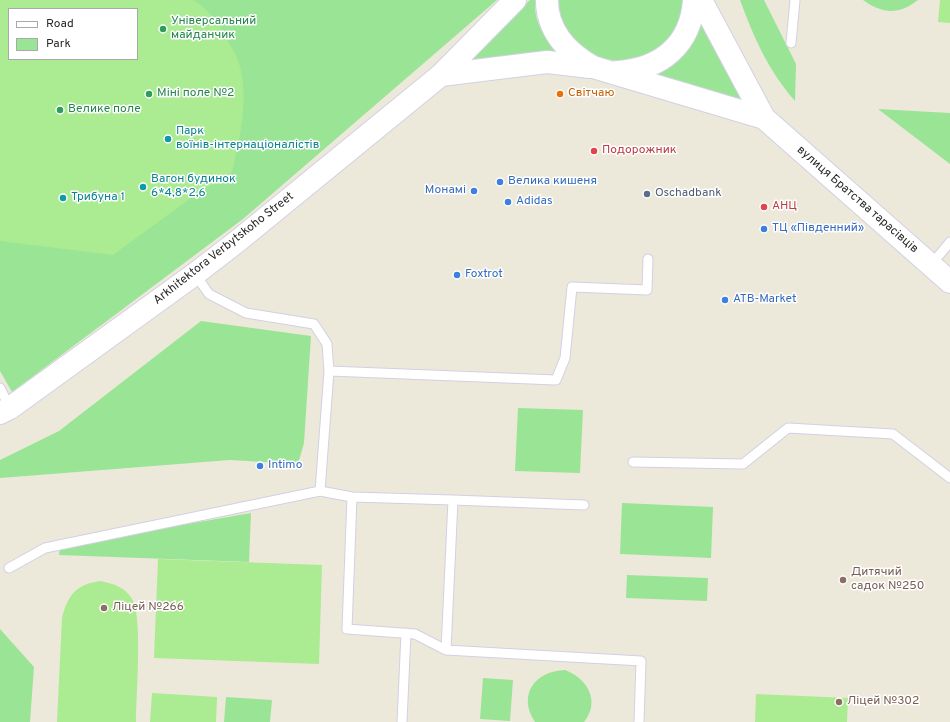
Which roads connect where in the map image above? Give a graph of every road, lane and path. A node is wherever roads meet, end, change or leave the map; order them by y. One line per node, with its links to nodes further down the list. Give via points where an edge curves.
1 (515, 0): 8 (street, Arkhitektora Verbytskoho Street)
2 (547, 0): 7 (street, via 552,26 562,43 576,57)
3 (694, 0): 7 (street, via 693,14 685,34 672,51 655,64 635,71)
4 (701, 0): 9 (street, вулиця Братства тарасівців)
5 (795, 0): 6 (lane)
6 (791, 43)
7 (603, 70): 8 (street, via 547,62); 9 (street, вулиця Братства тарасівців)
8 (441, 75): 13 (street, Arkhitektora Verbytskoho Street)
9 (764, 118): 12 (street, вулиця Братства тарасівців)
10 (950, 242): 12 (lane)
11 (648, 259): 15 (lane, via 647,290 572,287 565,358 556,380)
12 (931, 264): 14 (street, вулиця Братства тарасівців)
13 (195, 274): 15 (lane, via 209,294 246,313 314,324 327,344); 17 (street, Arkhitektora Verbytskoho Street)
14 (950, 282)
15 (329, 370): 20 (lane)
16 (0, 388): 17 (lane)
17 (5, 410)
18 (633, 462): 19 (lane, via 743,464 788,428 893,434)
19 (950, 478)
20 (320, 491): 21 (lane); 24 (lane, via 45,548)
21 (352, 497): 22 (lane); 25 (lane, via 347,629)
22 (453, 500): 23 (lane); 26 (lane)
23 (584, 505)
24 (9, 568)
25 (406, 633): 26 (lane, via 415,634); 27 (lane)
26 (446, 650): 28 (lane, via 641,661)
27 (402, 722)
28 (639, 722)

